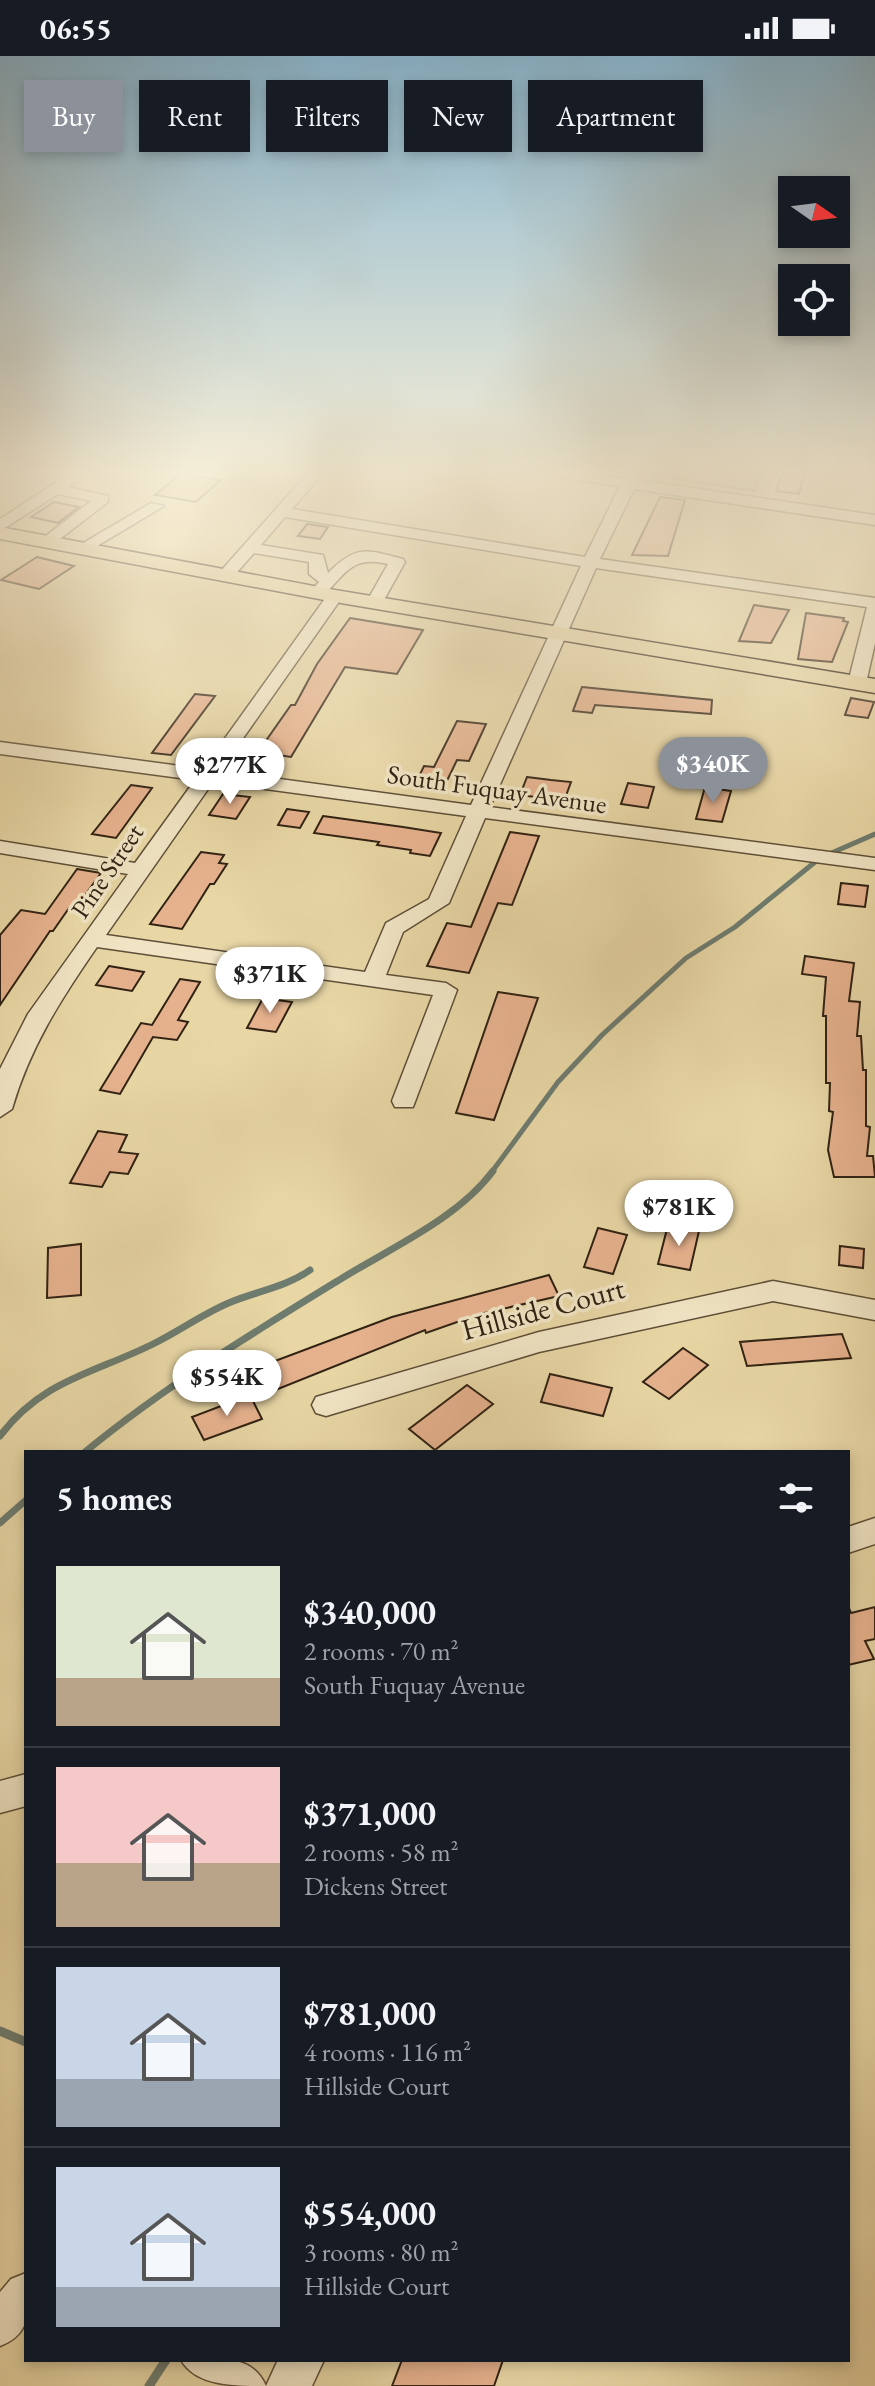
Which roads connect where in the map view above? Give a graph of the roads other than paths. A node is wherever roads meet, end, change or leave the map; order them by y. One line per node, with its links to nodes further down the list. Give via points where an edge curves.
1 (267, 582): 7 (main road)
2 (322, 582): 7 (street)
3 (334, 582): 7 (street, Pine Street)
4 (386, 582): 8 (street, Pine Street)
5 (583, 582): 10 (street)
6 (721, 582): 9 (street)
7 (327, 590): 8 (main road); 13 (street, Pine Street)
8 (374, 603): 10 (main road)
9 (875, 604): 11 (street)
10 (556, 634): 11 (main road); 14 (street)
11 (866, 685)
12 (0, 748): 13 (street, South Fuquay Avenue)
13 (207, 776): 14 (street, South Fuquay Avenue); 17 (street, Pine Street)
14 (476, 812): 16 (street, South Fuquay Avenue); 19 (street, via 438,903 394,928)
15 (0, 847): 17 (street)
16 (875, 864)
17 (140, 870): 18 (street, Pine Street)
18 (94, 940): 19 (street); 21 (street, Pine Street, via 39,1014 13,1065)
19 (373, 980): 20 (street, via 446,990)
20 (404, 1101)
21 (0, 1109)
22 (875, 1310): 23 (street, Hillside Court, via 773,1291 539,1342)
23 (326, 1405)
24 (875, 1531): 25 (street)
25 (850, 1539)
26 (24, 1791): 27 (street)
27 (0, 1797)
28 (24, 2296): 29 (street)
29 (0, 2325)
30 (206, 2362): 32 (street)
31 (301, 2362): 33 (street)
32 (244, 2386)
33 (288, 2386)

